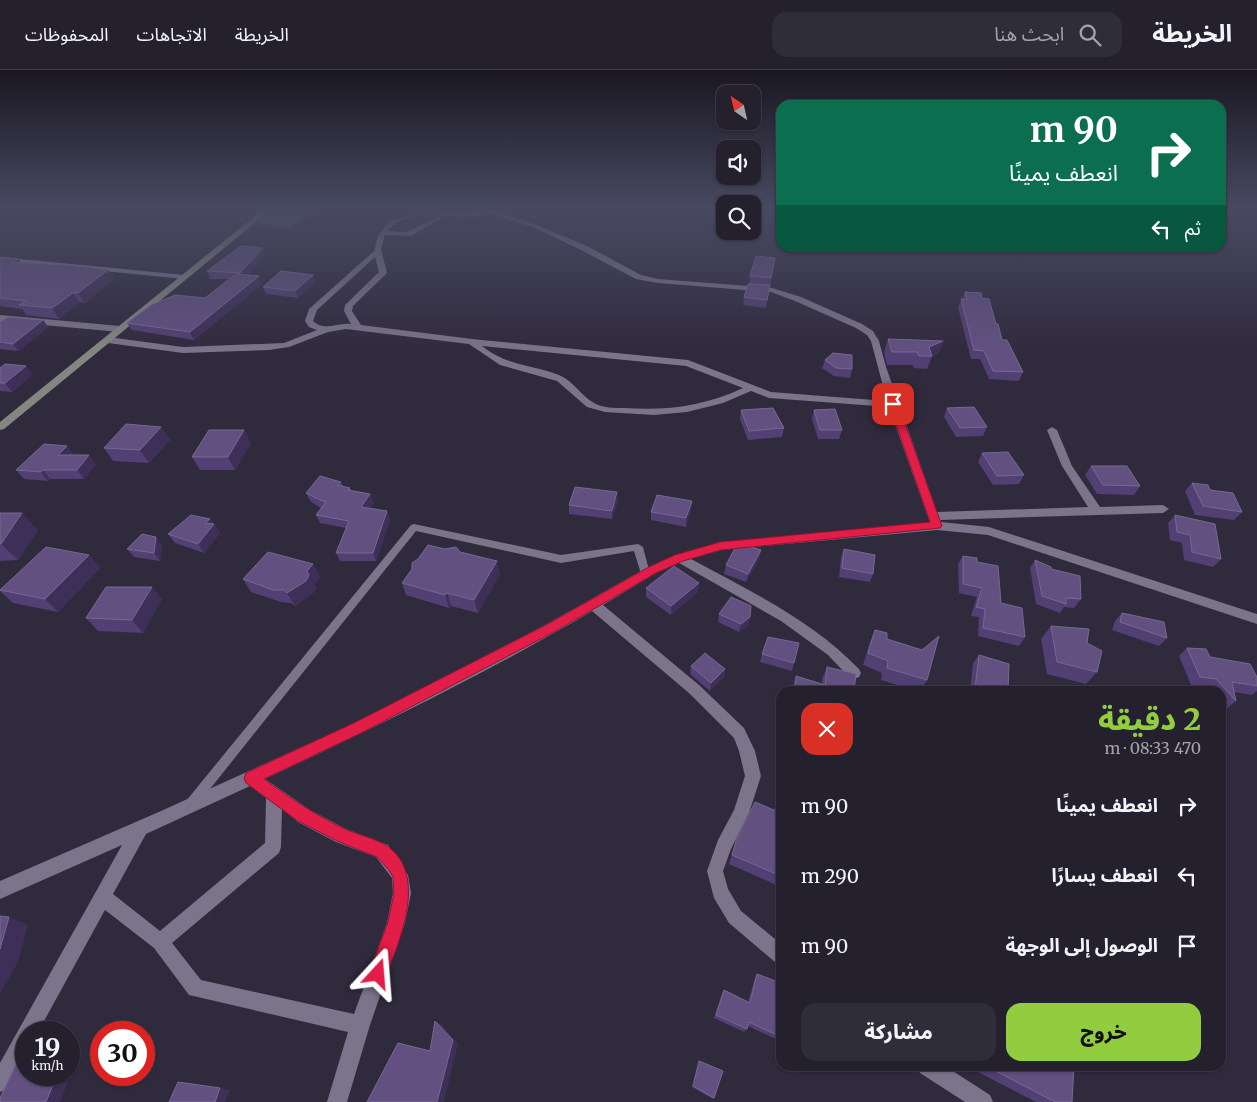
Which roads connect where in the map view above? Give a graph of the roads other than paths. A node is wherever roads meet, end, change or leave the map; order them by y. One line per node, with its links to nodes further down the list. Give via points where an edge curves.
1 (211, 256): 6 (street)
2 (372, 256): 10 (street, via 313,309 309,321 314,328)
3 (377, 256): 8 (street, via 383,273 349,305 348,311)
4 (598, 256): 14 (street, via 639,277 658,281 772,290 859,326 875,340)
5 (0, 259): 6 (street)
6 (186, 277): 9 (street)
7 (0, 318): 9 (street)
8 (358, 328): 10 (street, via 346,326); 12 (street)
9 (120, 330): 11 (street)
10 (326, 330): 11 (street, via 286,345 203,350)
11 (108, 340): 15 (street)
12 (472, 342): 13 (street, via 688,363); 13 (street, via 503,363 555,376 591,405 606,410 677,411 718,403)
13 (750, 388): 14 (street, via 769,396)
14 (893, 404): 19 (street)
15 (0, 427)
16 (1052, 430): 18 (street, via 1067,466)
17 (1163, 509): 18 (street)
18 (1096, 510): 19 (street)
19 (935, 521): 20 (street, via 720,546); 23 (street, via 989,531)
20 (679, 558): 21 (street); 24 (street, via 786,617 833,651)
21 (645, 574): 22 (street); 27 (lane, via 638,547 561,559 414,527)
22 (593, 604): 25 (street, via 359,728); 32 (street, via 694,689 739,733 748,751 754,776 715,871 720,892 735,917)
23 (1257, 618)
24 (854, 673)
25 (251, 778): 26 (street); 27 (street)
26 (274, 795): 31 (street, via 273,847); 34 (street, via 342,836 382,851 400,875 402,893 396,922)
27 (188, 807): 28 (street)
28 (140, 829): 29 (street); 30 (street)
29 (0, 890)
30 (103, 896): 31 (street); 33 (street)
31 (160, 942): 34 (street, via 196,988)
32 (776, 952)
33 (34, 1021)
34 (360, 1026): 38 (street)
35 (15, 1055): 37 (street)
36 (935, 1071): 39 (street)
37 (0, 1082)
38 (338, 1102)
39 (984, 1102)

